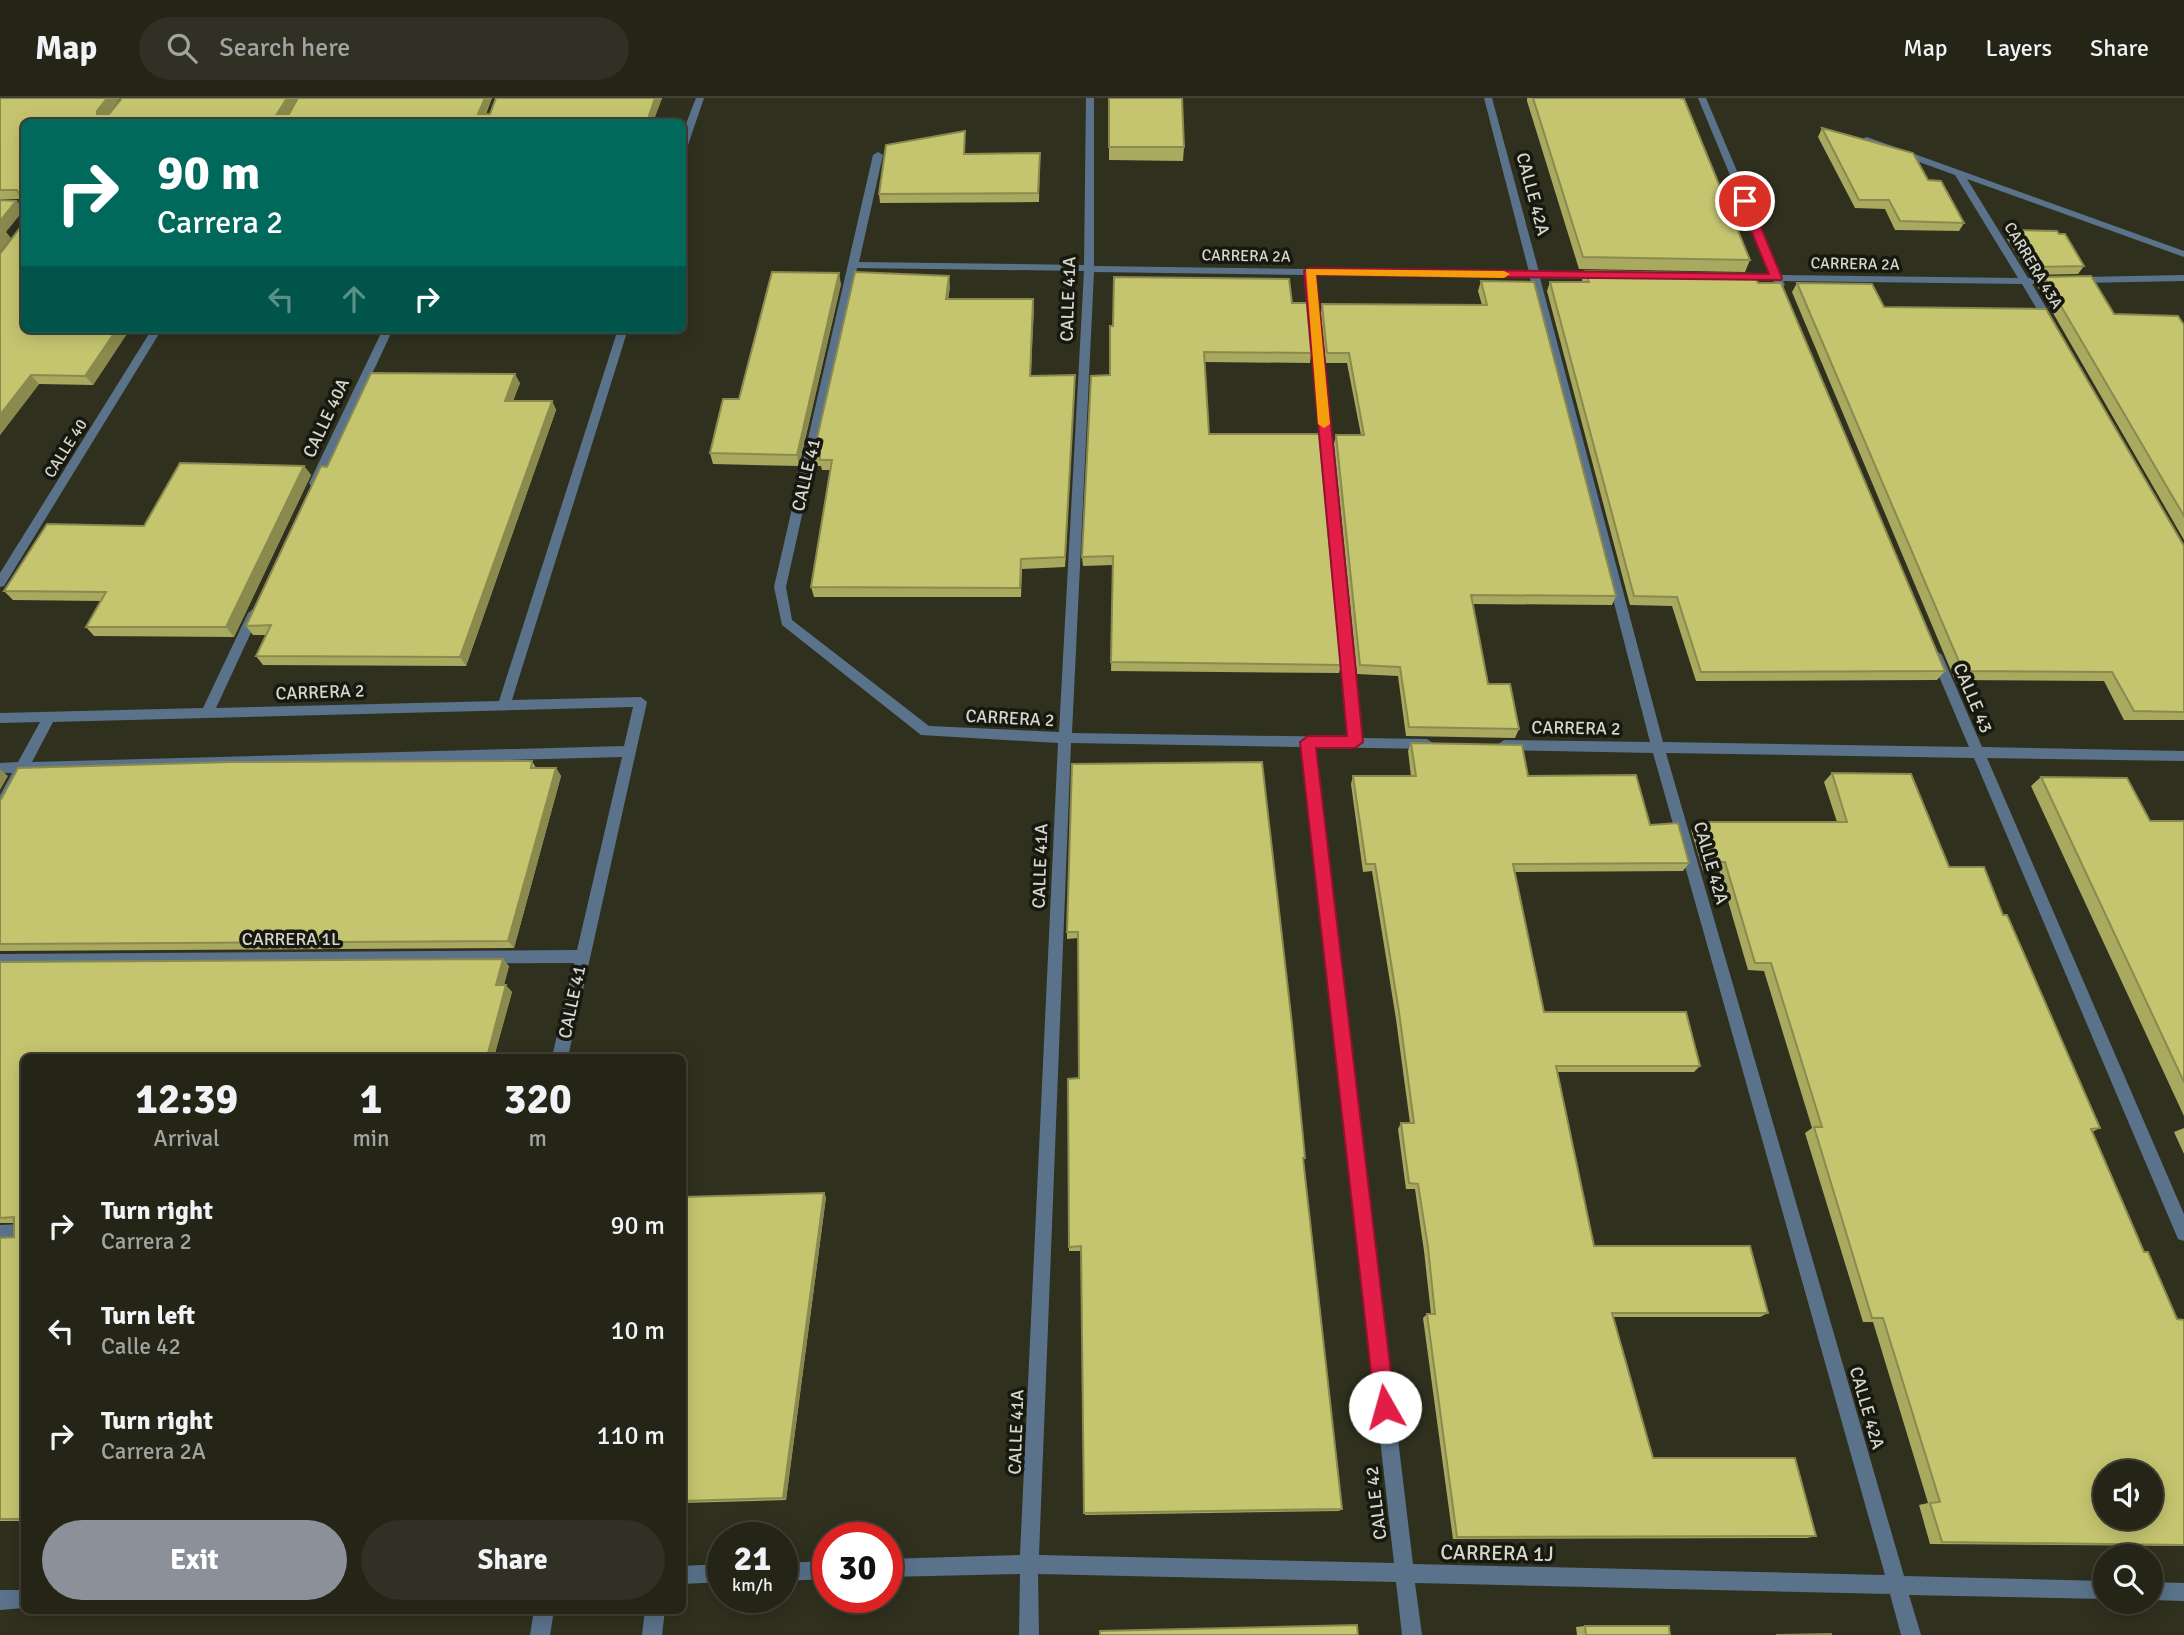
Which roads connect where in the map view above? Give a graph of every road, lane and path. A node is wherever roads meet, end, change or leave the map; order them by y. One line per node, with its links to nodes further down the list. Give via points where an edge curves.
1 (700, 98): 5 (street)
2 (1090, 98): 13 (street, CALLE 41A)
3 (1488, 98): 15 (street, CALLE 42A)
4 (1702, 98): 18 (street)
5 (686, 137)
6 (1867, 140): 8 (street)
7 (878, 155): 12 (street, CALLE 41)
8 (1961, 174): 11 (street); 20 (street, CARRERA 43A)
9 (0, 204): 10 (street)
10 (21, 205)
11 (2184, 254)
12 (854, 265): 13 (street, CARRERA 2A); 35 (street, CALLE 41, via 780,587 786,622)
13 (1089, 268): 14 (street, CARRERA 2A); 36 (street, CALLE 41A)
14 (1310, 271): 15 (street, CARRERA 2A); 38 (street)
15 (1534, 275): 16 (street, CARRERA 2A); 41 (street, CALLE 42A)
16 (1615, 276)
17 (1723, 277): 18 (street, CARRERA 2A)
18 (1777, 278): 20 (street, CARRERA 2A); 21 (street)
19 (2184, 278): 20 (street, CARRERA 2A)
20 (2026, 281): 22 (street, CARRERA 43A)
21 (1787, 304)
22 (2054, 329)
23 (155, 333): 27 (street, CALLE 40)
24 (386, 333): 26 (street, CALLE 40A)
25 (623, 333): 31 (street)
26 (307, 500)
27 (0, 583)
28 (260, 600): 32 (street)
29 (1928, 637): 43 (street, CALLE 43)
30 (641, 702): 31 (street, CARRERA 2); 42 (street, CALLE 41)
31 (504, 705): 32 (street, CARRERA 2)
32 (207, 713): 33 (street, CARRERA 2)
33 (48, 717): 34 (street, CARRERA 2); 45 (street)
34 (0, 718)
35 (926, 731): 36 (street, CARRERA 2)
36 (1065, 738): 37 (street, CARRERA 2); 54 (street, CALLE 41A)
37 (1308, 742): 38 (street, CARRERA 2); 56 (street, CALLE 42)
38 (1355, 742): 39 (street, CARRERA 2)
39 (1438, 744)
40 (1493, 745): 41 (street, CARRERA 2)
41 (1658, 747): 43 (street, CARRERA 2); 59 (street, CALLE 42A)
42 (630, 751): 45 (street); 48 (street, CALLE 41)
43 (1977, 753): 44 (street, CARRERA 2); 53 (street, CALLE 43)
44 (2184, 756)
45 (22, 767): 46 (street); 47 (street)
46 (0, 768)
47 (0, 808)
48 (582, 956): 49 (street, CARRERA 1L); 50 (street, CALLE 41)
49 (0, 960)
50 (561, 1054)
51 (21, 1232): 52 (street)
52 (0, 1233)
53 (2184, 1233)
54 (1029, 1564): 55 (street, CARRERA 1J); 56 (street, CARRERA 1J); 69 (street, CALLE 41A)
55 (903, 1568)
56 (1404, 1573): 59 (street, CARRERA 1J); 70 (street, CALLE 42)
57 (707, 1574): 58 (street)
58 (686, 1575)
59 (1897, 1585): 60 (street, CARRERA 1J); 71 (street, CALLE 42A)
60 (2093, 1590)
61 (2163, 1591): 62 (street)
62 (2184, 1592)
63 (21, 1599): 64 (street)
64 (0, 1600)
65 (543, 1614): 67 (street)
66 (655, 1614): 68 (street)
67 (540, 1635)
68 (652, 1635)
69 (1029, 1635)
70 (1412, 1635)
71 (1911, 1635)

